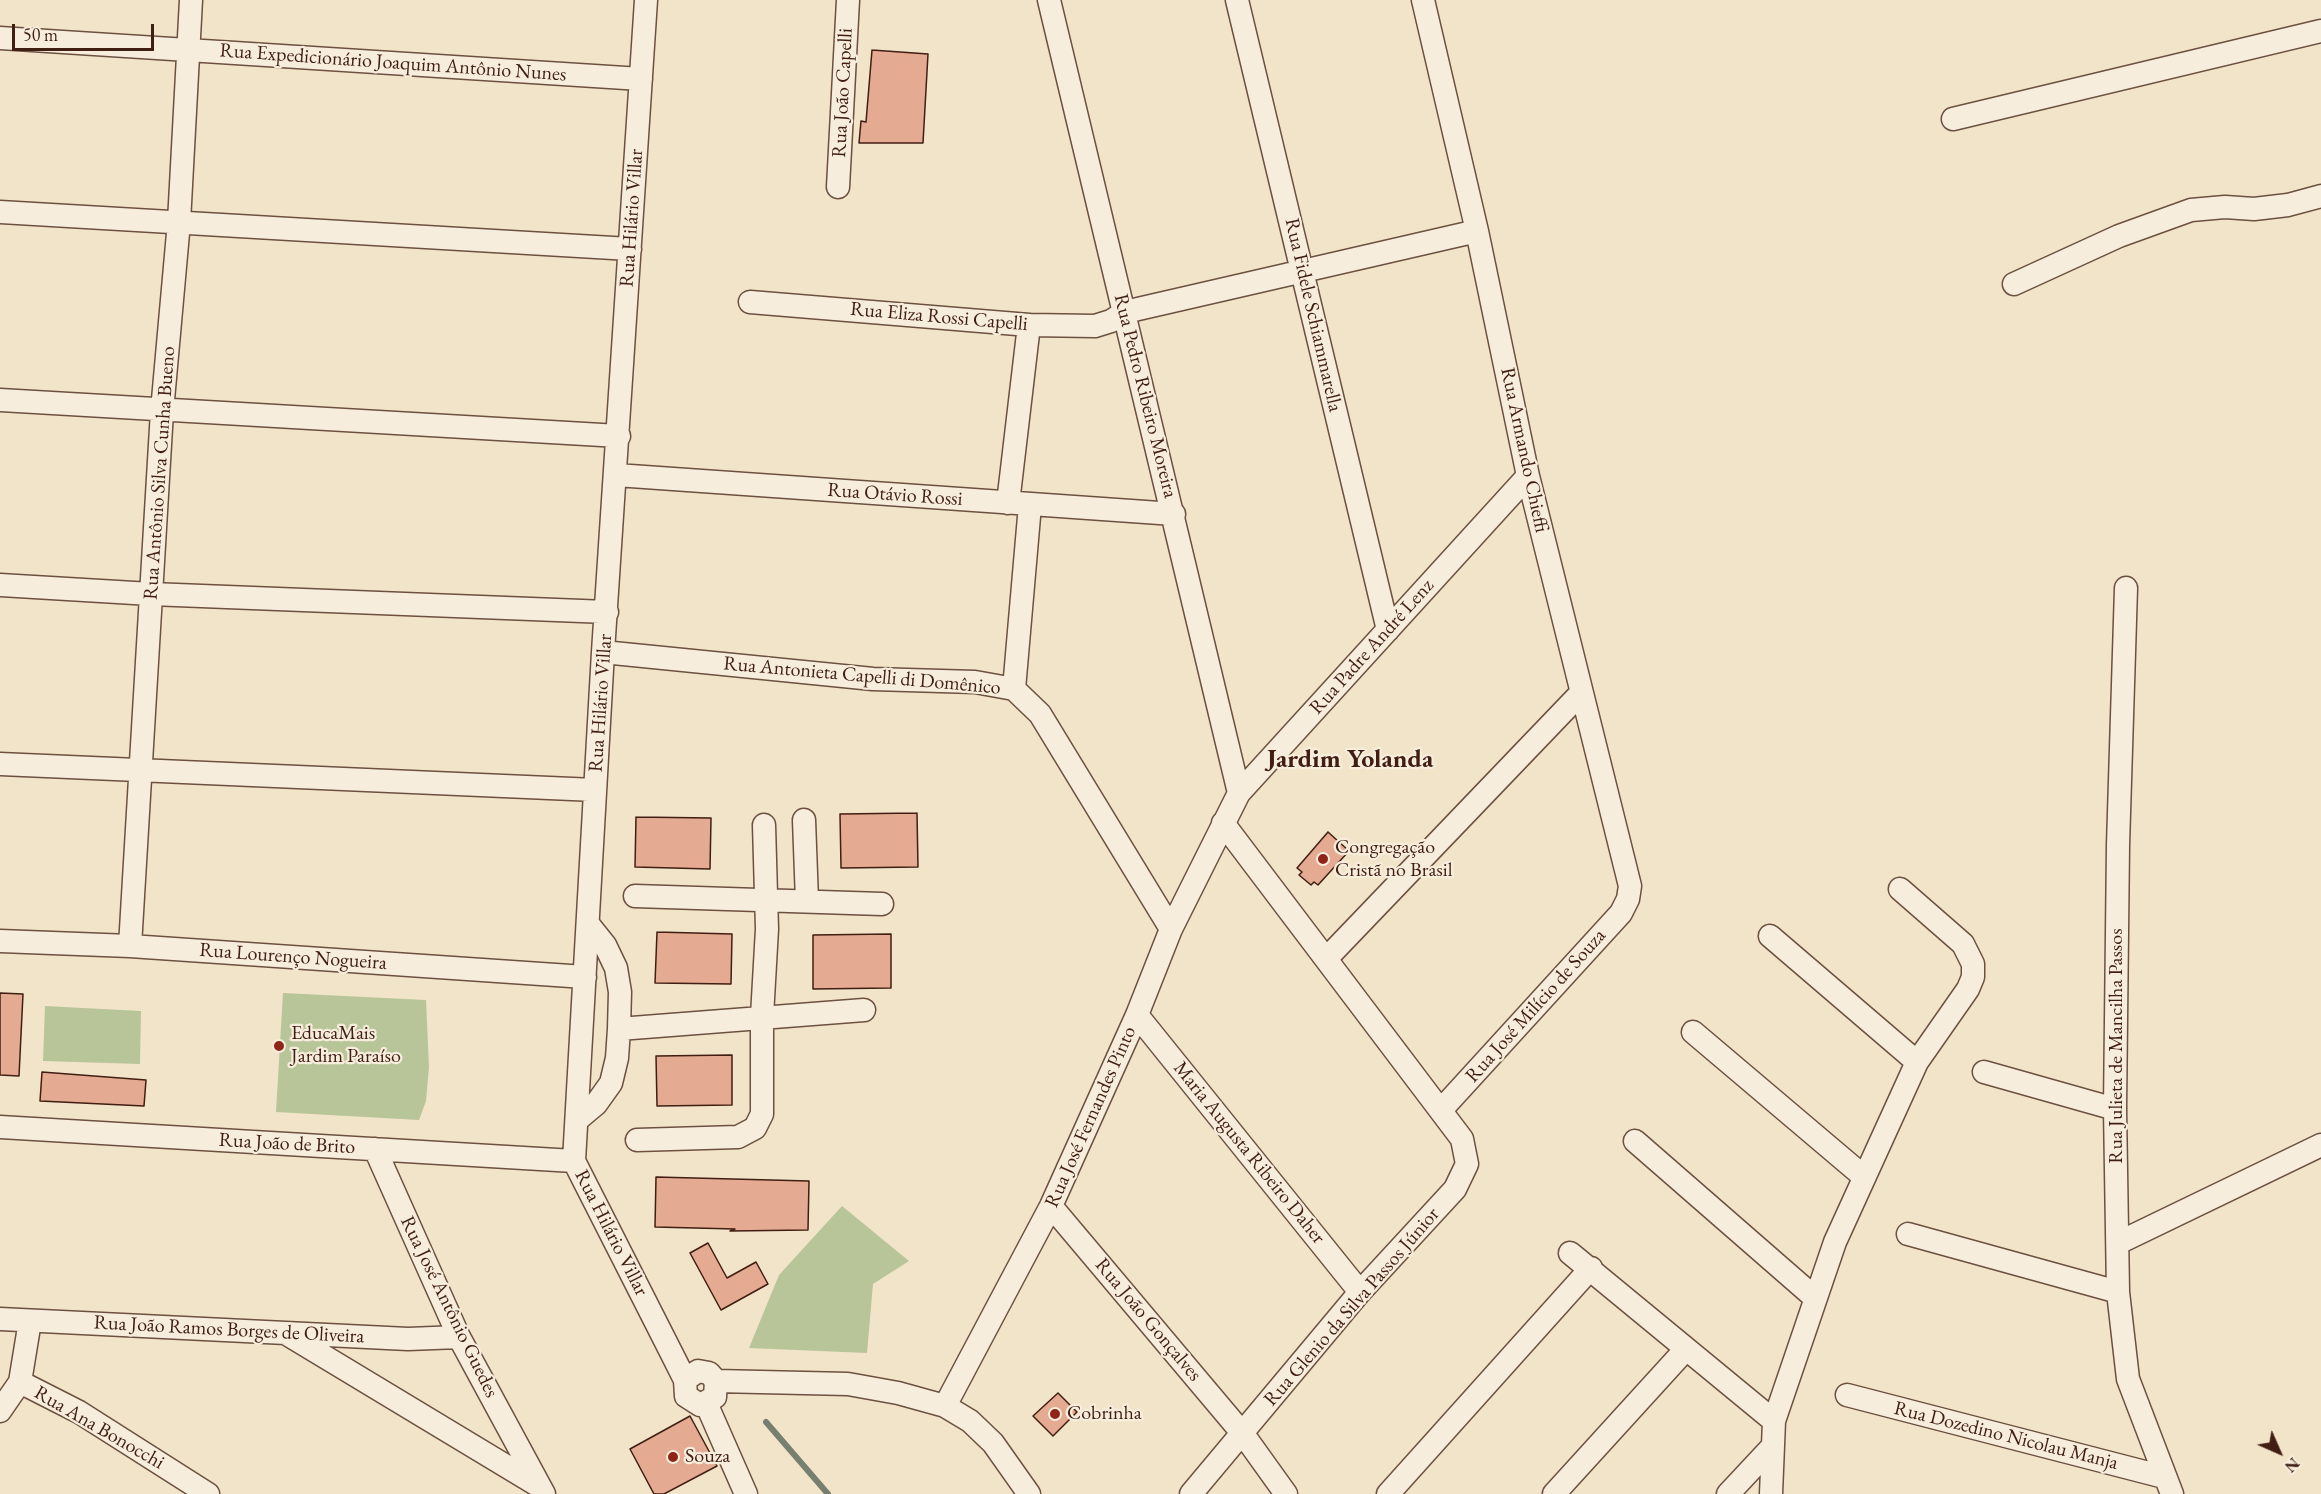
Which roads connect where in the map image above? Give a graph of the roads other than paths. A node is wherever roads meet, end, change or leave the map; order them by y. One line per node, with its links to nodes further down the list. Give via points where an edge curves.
1 (191, 0): 9 (street, Rua Antônio Silva Cunha Bueno)
2 (646, 0): 10 (street, Rua Hilário Villar)
3 (848, 0): 12 (street, Rua João Capelli)
4 (1049, 0): 21 (street, Rua Pedro Ribeiro Moreira)
5 (1237, 0): 18 (street, Rua Fidele Schiammarella)
6 (1424, 0): 16 (street, Rua Armando Chieffi)
7 (2321, 31): 11 (street)
8 (0, 38): 9 (street, Rua Expedicionário Joaquim Antônio Nunes)
9 (190, 50): 10 (street, Rua Expedicionário Joaquim Antônio Nunes); 15 (street, Rua Antônio Silva Cunha Bueno)
10 (641, 79): 17 (street, Rua Hilário Villar)
11 (1953, 119)
12 (838, 187)
13 (2321, 196): 19 (street, via 2254,209 2191,210 2119,236)
14 (0, 212): 15 (street)
15 (179, 222): 17 (street); 24 (street, Rua Antônio Silva Cunha Bueno)
16 (1477, 231): 18 (street, Rua Eliza Rossi Capelli); 27 (street, Rua Armando Chieffi)
17 (630, 249): 25 (street, Rua Hilário Villar)
18 (1303, 270): 21 (street, Rua Eliza Rossi Capelli); 34 (street, Rua Fidele Schiammarella)
19 (2014, 284)
20 (750, 302): 22 (street, Rua Eliza Rossi Capelli)
21 (1125, 312): 22 (street, Rua Eliza Rossi Capelli, via 1095,326); 29 (street, Rua Pedro Ribeiro Moreira)
22 (1029, 325): 28 (street)
23 (0, 400): 24 (street)
24 (162, 411): 25 (street); 32 (street, Rua Antônio Silva Cunha Bueno)
25 (619, 436): 26 (street, Rua Hilário Villar)
26 (616, 475): 28 (street, Rua Otávio Rossi); 33 (street, Rua Hilário Villar)
27 (1528, 476): 34 (street, Rua Padre André Lenz); 37 (street, Rua Armando Chieffi)
28 (1019, 504): 29 (street, Rua Otávio Rossi); 36 (street)
29 (1174, 514): 41 (street, Rua Pedro Ribeiro Moreira)
30 (0, 585): 32 (street)
31 (2126, 588): 65 (street, Rua Julieta de Mancilha Passos)
32 (151, 594): 33 (street); 39 (street, Rua Antônio Silva Cunha Bueno)
33 (607, 612): 35 (street, Rua Hilário Villar)
34 (1388, 630): 41 (street, Rua Padre André Lenz)
35 (603, 652): 36 (street, Rua Antonieta Capelli di Domênico, via 873,679 975,682); 40 (street, Rua Hilário Villar)
36 (1014, 689): 52 (street, Rua Antonieta Capelli di Domênico, via 1040,714)
37 (1580, 694): 48 (street, Rua Armando Chieffi, via 1630,886); 56 (street)
38 (0, 764): 39 (street)
39 (142, 771): 40 (street); 55 (street, Rua Antônio Silva Cunha Bueno)
40 (595, 790): 51 (street, Rua Hilário Villar)
41 (1239, 793): 43 (street, Rua Padre André Lenz)
42 (804, 820): 49 (street)
43 (1223, 823): 52 (street, Rua José Fernandes Pinto); 56 (street, Rua Glenio da Silva Passos Júnior)
44 (764, 825): 47 (street)
45 (1900, 889): 63 (street, via 1963,944 1973,964 1968,989)
46 (635, 896): 47 (street)
47 (767, 898): 49 (street); 60 (street)
48 (1628, 899): 66 (street, Rua José Milício de Souza, via 1615,919)
49 (807, 901): 50 (street)
50 (882, 904)
51 (588, 925): 57 (street, Rua Hilário Villar); 61 (street, via 605,945 616,968)
52 (1171, 929): 59 (street, Rua José Fernandes Pinto)
53 (1770, 936): 63 (street)
54 (0, 941): 55 (street, Rua Lourenço Nogueira)
55 (130, 946): 57 (street, Rua Lourenço Nogueira)
56 (1326, 958): 66 (street, Rua Glenio da Silva Passos Júnior)
57 (585, 977): 67 (street, Rua Hilário Villar)
58 (864, 1010): 60 (street)
59 (1137, 1015): 75 (street, Rua José Fernandes Pinto); 80 (street, Maria Augusta Ribeiro Daher)
60 (762, 1016): 61 (street); 69 (street, via 762,1113 755,1128 738,1137)
61 (619, 1029): 67 (street, via 611,1083 596,1104)
62 (1693, 1032): 74 (street)
63 (1917, 1062): 74 (street)
64 (1984, 1072): 65 (street)
65 (2115, 1109): 77 (street, Rua Julieta de Mancilha Passos)
66 (1441, 1110): 80 (street, Rua Glenio da Silva Passos Júnior, via 1462,1138 1467,1164 1455,1189)
67 (577, 1120): 73 (street, Rua Hilário Villar)
68 (0, 1127): 72 (street, Rua João de Brito)
69 (637, 1140)
70 (1635, 1140): 82 (street)
71 (2321, 1145): 77 (street)
72 (375, 1149): 73 (street, Rua João de Brito); 86 (street, Rua José Antônio Guedes)
73 (574, 1161): 88 (street, Rua Hilário Villar)
74 (1863, 1176): 82 (street)
75 (1052, 1206): 93 (street, Rua José Fernandes Pinto); 96 (street, Rua João Gonçalves)
76 (1908, 1234): 81 (street)
77 (2118, 1243): 81 (street, Rua Julieta de Mancilha Passos)
78 (1570, 1252): 79 (street)
79 (1591, 1268): 87 (street); 105 (street)
80 (1360, 1292): 96 (street, Rua Glenio da Silva Passos Júnior)
81 (2118, 1292): 98 (street, Rua Julieta de Mancilha Passos, via 2128,1379)
82 (1814, 1297): 95 (street)
83 (0, 1319): 84 (street, Rua João Ramos Borges de Oliveira)
84 (30, 1321): 85 (street, Rua João Ramos Borges de Oliveira); 90 (street)
85 (284, 1332): 86 (street, Rua João Ramos Borges de Oliveira, via 408,1339); 99 (street)
86 (459, 1337): 99 (street, Rua José Antônio Guedes)
87 (1686, 1349): 95 (street); 106 (street)
88 (685, 1380): 89 (street, via 704,1371); 92 (street, Rua Hilário Villar, via 684,1391 689,1400)
89 (716, 1381): 92 (street, via 715,1396); 93 (street, via 848,1384)
90 (20, 1382): 94 (street); 100 (street, Rua Ana Bonocchi, via 79,1412)
91 (1847, 1395): 98 (street, Rua Dozedino Nicolau Manja)
92 (706, 1403): 101 (street)
93 (945, 1406): 102 (street, via 970,1420 993,1443)
94 (0, 1412)
95 (1774, 1421): 97 (street)
96 (1244, 1434): 103 (street, Rua Glenio da Silva Passos Júnior); 104 (street, Rua João Gonçalves)
97 (1771, 1448): 107 (street); 108 (street)
98 (2168, 1485)
99 (543, 1491)
100 (208, 1494)
101 (746, 1494)
102 (1029, 1494)
103 (1191, 1494)
104 (1286, 1494)
105 (1388, 1494)
106 (1554, 1494)
107 (1728, 1494)
108 (1771, 1494)

